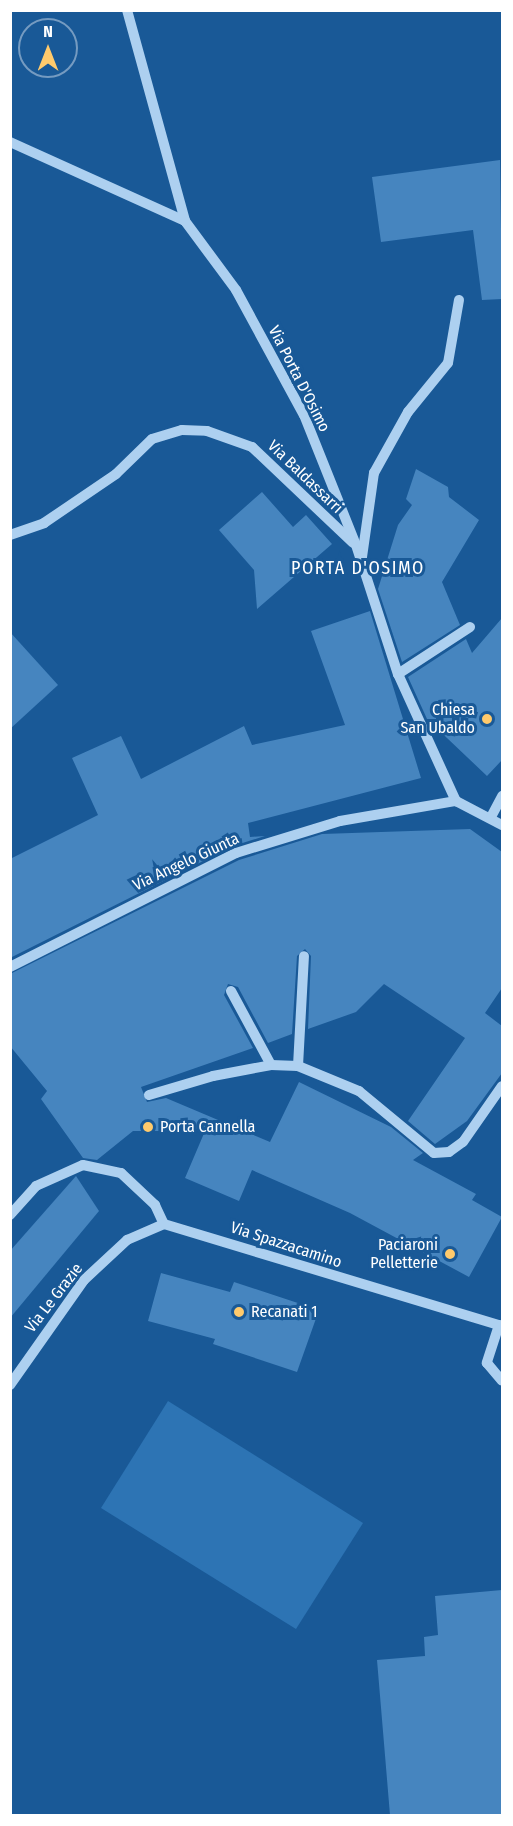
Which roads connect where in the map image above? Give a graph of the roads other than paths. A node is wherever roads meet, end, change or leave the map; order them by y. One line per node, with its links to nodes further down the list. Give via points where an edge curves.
1 (127, 10): 3 (street, Via Porta D'Osimo)
2 (10, 142): 3 (street)
3 (185, 220): 6 (street, Via Porta D'Osimo, via 236,290 304,415)
4 (459, 300): 7 (street, via 448,363 408,412 374,473)
5 (10, 535): 6 (street, Via Baldassarri, via 44,523 116,474 152,439 182,430 207,431 252,447)
6 (356, 545): 7 (street, Via Porta D'Osimo)
7 (361, 560): 9 (street, Via Porta D'Osimo)
8 (470, 627): 9 (street)
9 (398, 674): 11 (street, Via Porta D'Osimo)
10 (502, 796): 12 (street)
11 (456, 801): 12 (street); 15 (street, Via Angelo Giunta, via 340,821 236,853)
12 (490, 817): 13 (street)
13 (502, 825)
14 (304, 956): 18 (street)
15 (10, 966)
16 (231, 991): 17 (street)
17 (271, 1065): 18 (street); 20 (street)
18 (298, 1066): 19 (street, via 359,1091 434,1153 464,1142)
19 (502, 1086)
20 (149, 1095)
21 (10, 1215): 22 (street, via 36,1186 83,1165 121,1173 155,1205)
22 (164, 1224): 23 (street, Via Spazzacamino); 25 (street, Via Le Grazie, via 127,1240 84,1280)
23 (501, 1326): 24 (street, via 487,1363)
24 (502, 1381)
25 (10, 1385)

